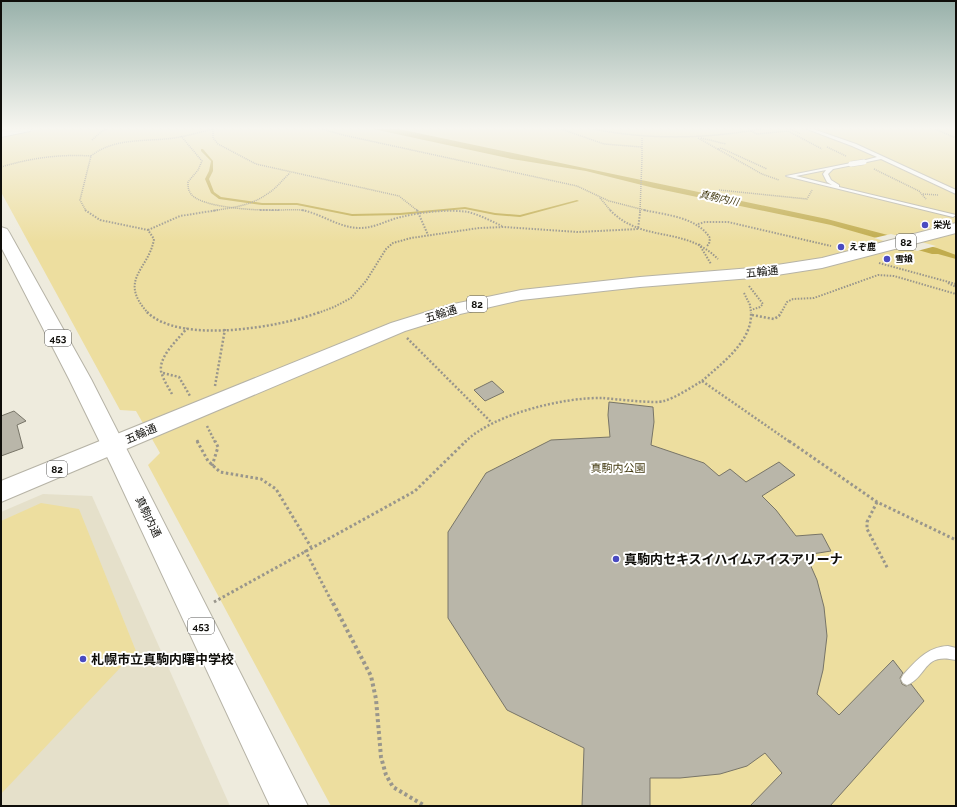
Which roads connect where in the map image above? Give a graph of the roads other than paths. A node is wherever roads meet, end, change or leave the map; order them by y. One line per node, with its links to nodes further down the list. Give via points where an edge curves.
1 (840, 167): 3 (lane, bridge)
2 (900, 167): 5 (lane)
3 (831, 169): 4 (lane, via 825,174 829,181); 4 (lane, via 788,176)
4 (843, 189): 6 (lane)
5 (956, 192)
6 (952, 224): 8 (main road, 五輪通 / 82, via 869,257 764,272 521,295 456,309 398,327)
7 (1, 232): 8 (main road, 真駒内通 / 453)
8 (114, 446): 9 (main road, 五輪通 / 82); 12 (main road, 真駒内通 / 453)
9 (1, 492)
10 (956, 654): 11 (lane, via 939,652 930,656)
11 (907, 679)
12 (289, 806)

